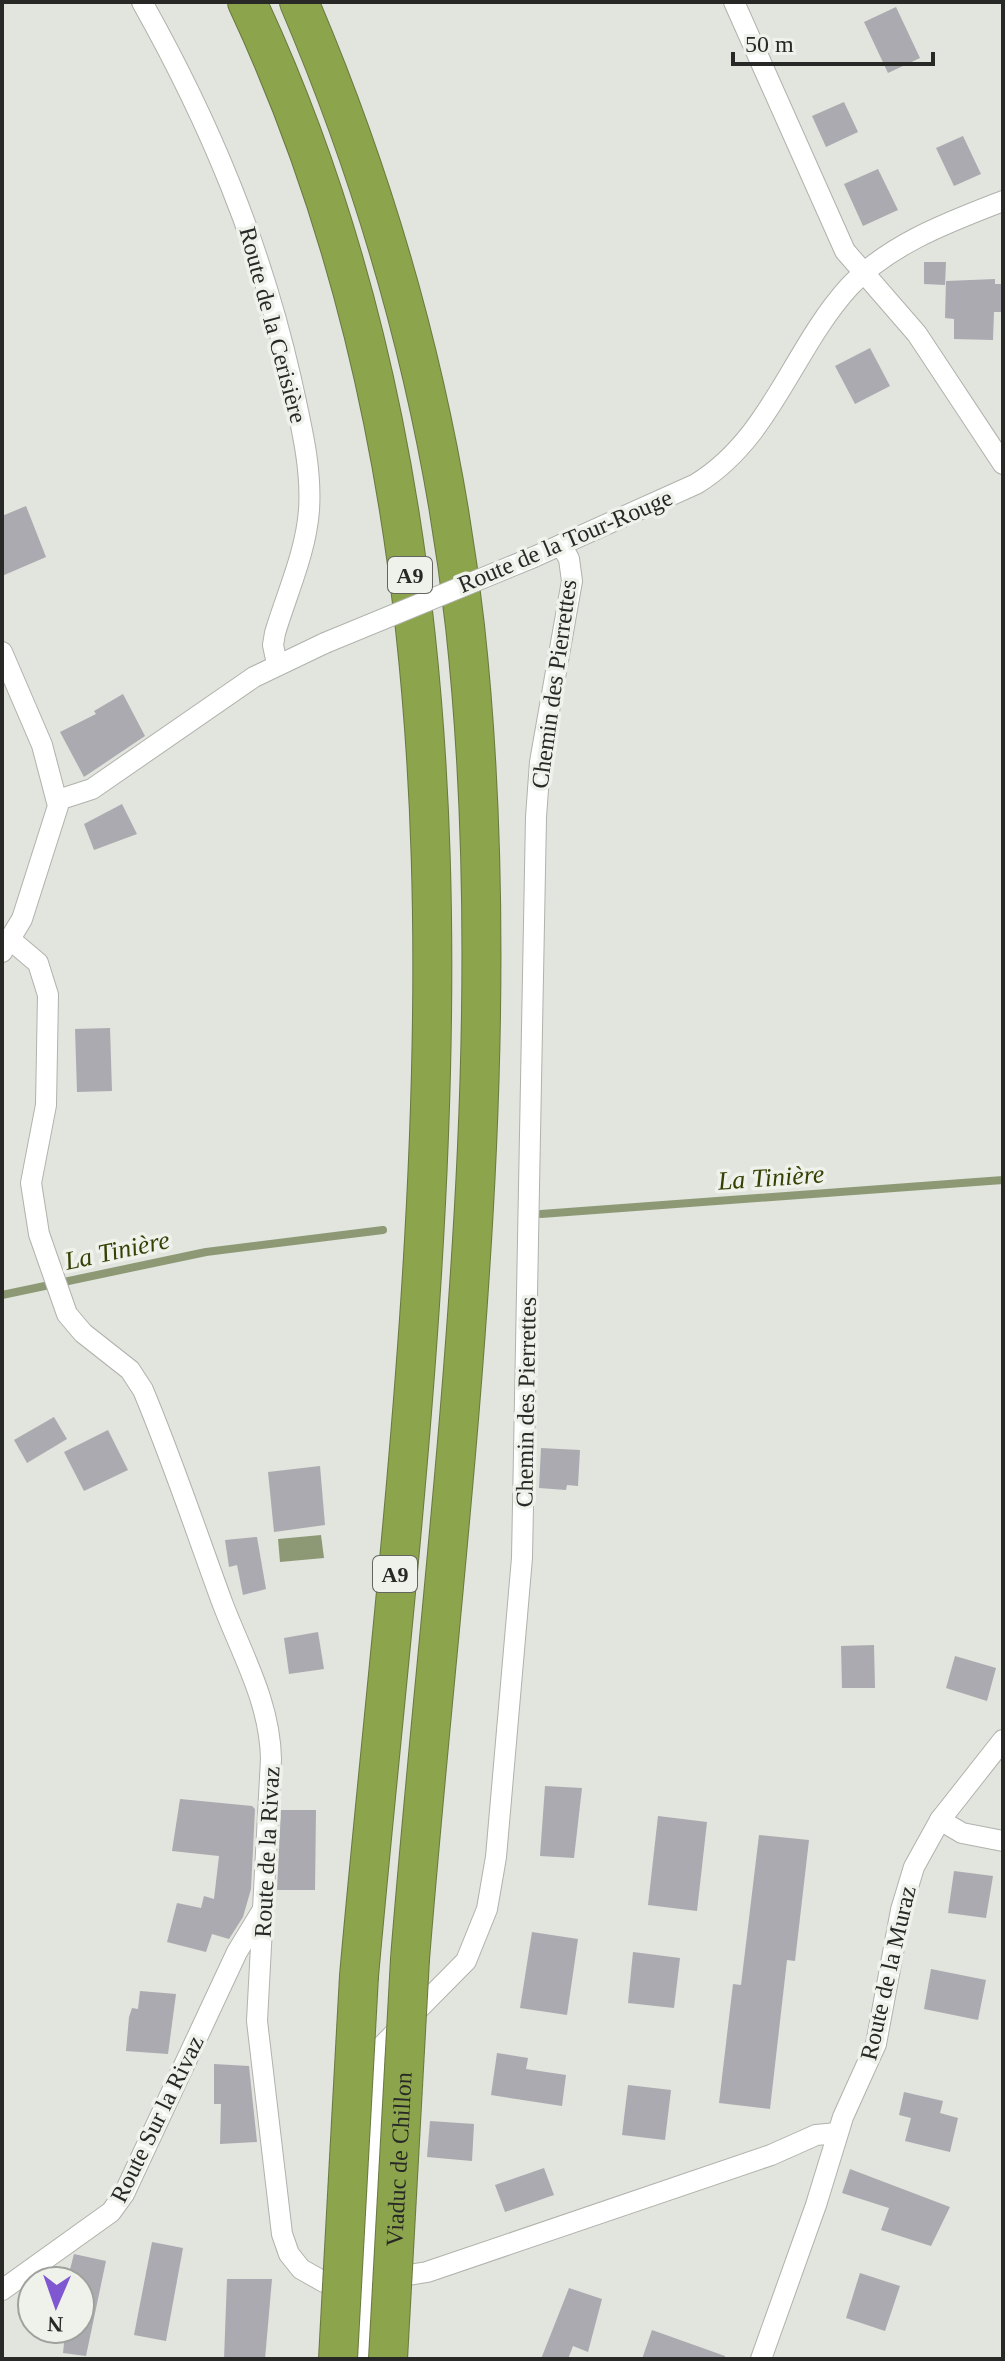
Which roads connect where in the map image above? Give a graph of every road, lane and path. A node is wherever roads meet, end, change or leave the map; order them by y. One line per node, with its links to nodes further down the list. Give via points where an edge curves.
1 (142, 2): 10 (street, Route de la Cerisière, via 199,108 239,200 296,402 309,478 308,514 275,633)
2 (247, 2): 20 (highway, A9, bridge, via 321,189 396,478 409,566 432,832 430,1066 421,1244 359,1976)
3 (299, 2): 22 (highway, Viaduc de Chillon / A9, bridge, via 365,171 430,406 465,628 479,830 475,1173 410,1959)
4 (734, 2): 6 (street, via 834,230)
5 (1003, 201): 6 (street, Route de la Tour-Rouge, via 912,241)
6 (864, 273): 7 (street, via 917,334); 8 (street, Route de la Tour-Rouge, via 836,303 754,432 726,463 696,484)
7 (1003, 464)
8 (561, 545): 10 (street, Route de la Tour-Rouge, bridge); 18 (street, Chemin des Pierrettes, via 572,581 537,803 523,1543 496,1857 487,1909 466,1961 375,2053)
9 (2, 652): 11 (street, via 42,745)
10 (277, 664): 11 (street, Route de la Tour-Rouge, via 99,785)
11 (58, 800): 12 (street, via 50,841)
12 (7, 946): 16 (street, Route de la Rivaz, via 38,963 48,995 46,1105 31,1194 60,1298 83,1333 138,1380 257,1683 271,1747)
13 (1003, 1740): 14 (street, Route de la Muraz)
14 (940, 1820): 15 (street, via 962,1833); 17 (street, Route de la Muraz, via 909,1881 876,2044)
15 (1003, 1841)
16 (265, 1907): 18 (street, Route de la Rivaz, via 257,2021 286,2247 295,2263 314,2278); 19 (street, Route Sur la Rivaz, via 237,1952 124,2194 111,2212)
17 (837, 2133): 18 (street, Route de la Rivaz, via 816,2135 456,2265); 23 (street, Route de la Muraz)
18 (367, 2284): 21 (street, Chemin des Pierrettes)
19 (2, 2290)
20 (338, 2359)
21 (366, 2359)
22 (388, 2359)
23 (761, 2359)

